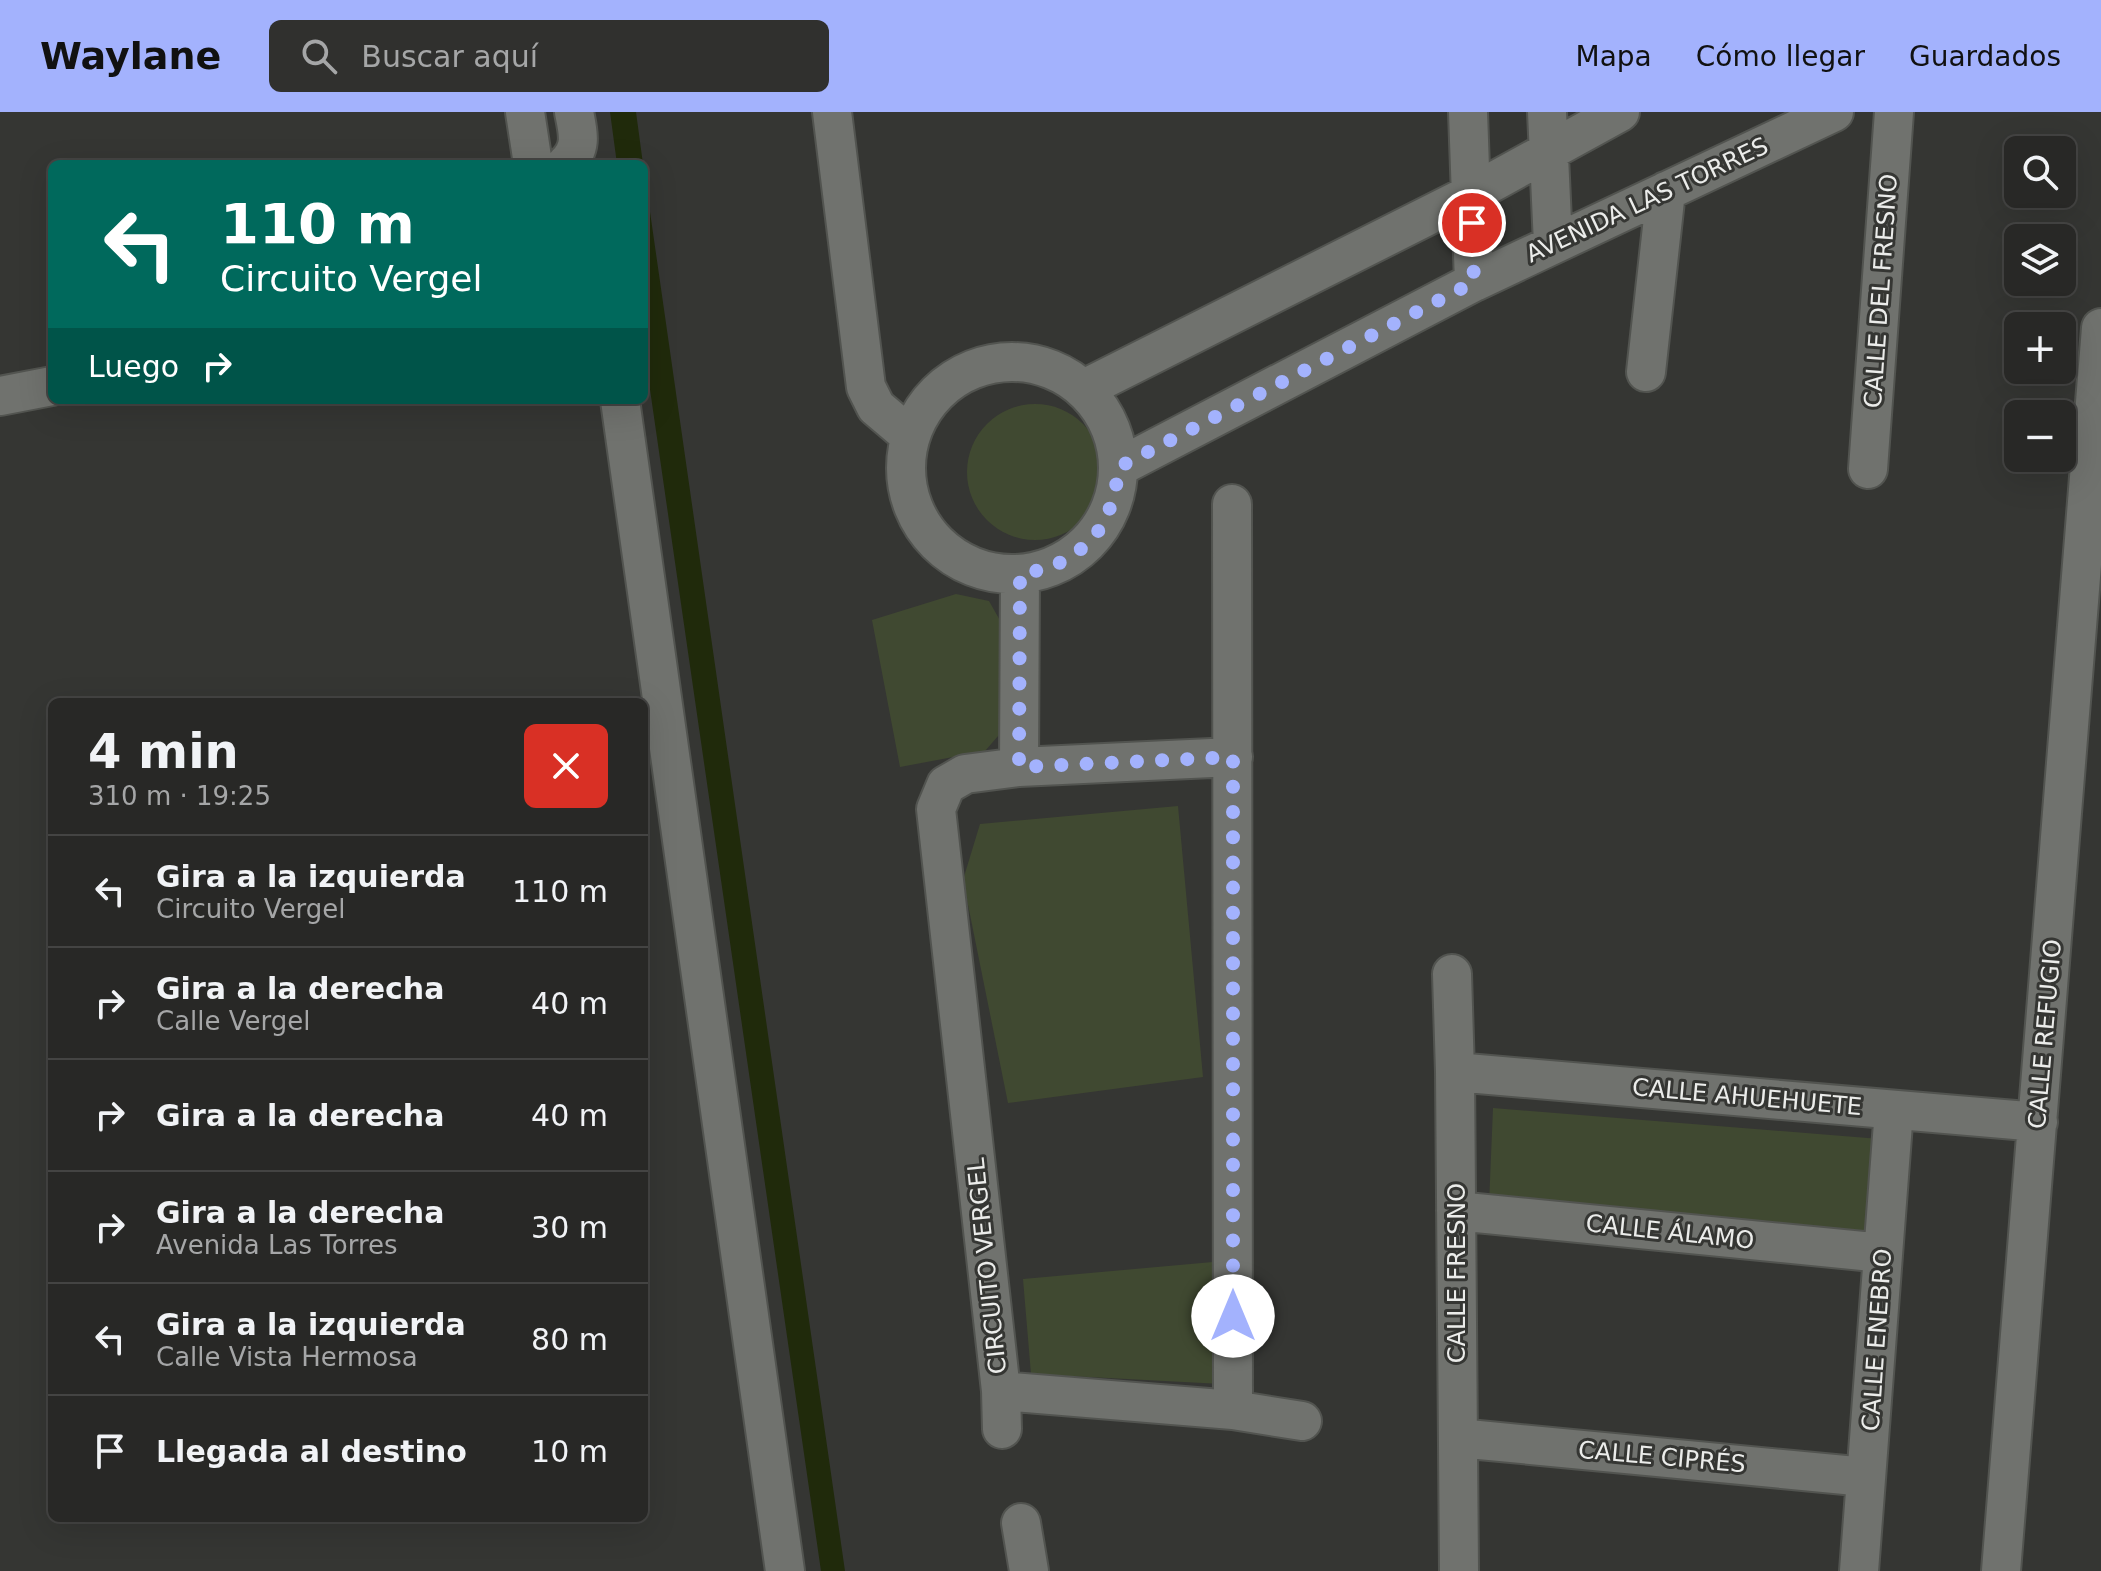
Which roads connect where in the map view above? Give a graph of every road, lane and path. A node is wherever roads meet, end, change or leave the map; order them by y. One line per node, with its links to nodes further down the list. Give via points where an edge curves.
1 (525, 112): 11 (street)
2 (574, 112): 12 (street, via 579,139)
3 (832, 112): 4 (street); 23 (street, via 866,387 876,407)
4 (839, 112)
5 (1468, 112): 14 (street)
6 (1547, 112): 10 (street)
7 (1620, 112): 10 (street)
8 (1834, 112): 13 (street, AVENIDA LAS TORRES)
9 (1894, 112): 25 (street, CALLE DEL FRESNO)
10 (1548, 151): 14 (street); 15 (street)
11 (532, 160)
12 (570, 160)
13 (1666, 191): 15 (street, AVENIDA LAS TORRES); 18 (street)
14 (1471, 194): 16 (street); 20 (street)
15 (1553, 244): 16 (street, AVENIDA LAS TORRES)
16 (1474, 282): 24 (street, AVENIDA LAS TORRES)
17 (2101, 328): 26 (street, CALLE REFUGIO)
18 (1646, 372)
19 (48, 387): 21 (street)
20 (1084, 389): 23 (street, via 1054,370 1020,361 984,364 952,379 926,403); 24 (street, via 1103,412)
21 (0, 396)
22 (621, 404): 44 (street)
23 (909, 435): 28 (street, via 904,470 911,505 929,536 954,558 986,572)
24 (1119, 467): 28 (street, via 1114,499 1101,528 1079,551 1051,568)
25 (1868, 469)
26 (2094, 497): 34 (street, CALLE REFUGIO)
27 (1232, 504): 29 (street)
28 (1020, 574): 30 (street)
29 (1233, 757): 30 (street, CIRCUITO VERGEL); 38 (street)
30 (1019, 767): 37 (street, CIRCUITO VERGEL, via 965,774 946,785 936,809)
31 (1452, 974): 32 (street, CALLE FRESNO)
32 (1455, 1072): 33 (street, CALLE AHUEHUETE); 35 (street, CALLE FRESNO)
33 (1894, 1110): 34 (street, CALLE AHUEHUETE); 36 (street, CALLE ENEBRO)
34 (2038, 1122): 48 (street, CALLE REFUGIO)
35 (1456, 1211): 36 (street, CALLE ÁLAMO); 41 (street, CALLE FRESNO)
36 (1883, 1253): 42 (street, CALLE ENEBRO)
37 (1001, 1391): 38 (street, CIRCUITO VERGEL); 40 (street)
38 (1233, 1410): 39 (street, CIRCUITO VERGEL)
39 (1302, 1421)
40 (1002, 1429)
41 (1458, 1438): 42 (street, CALLE CIPRÉS); 46 (street, CALLE FRESNO)
42 (1866, 1477): 47 (street, CALLE ENEBRO)
43 (1021, 1523): 45 (street)
44 (785, 1571)
45 (1029, 1571)
46 (1459, 1571)
47 (1859, 1571)
48 (2001, 1571)

